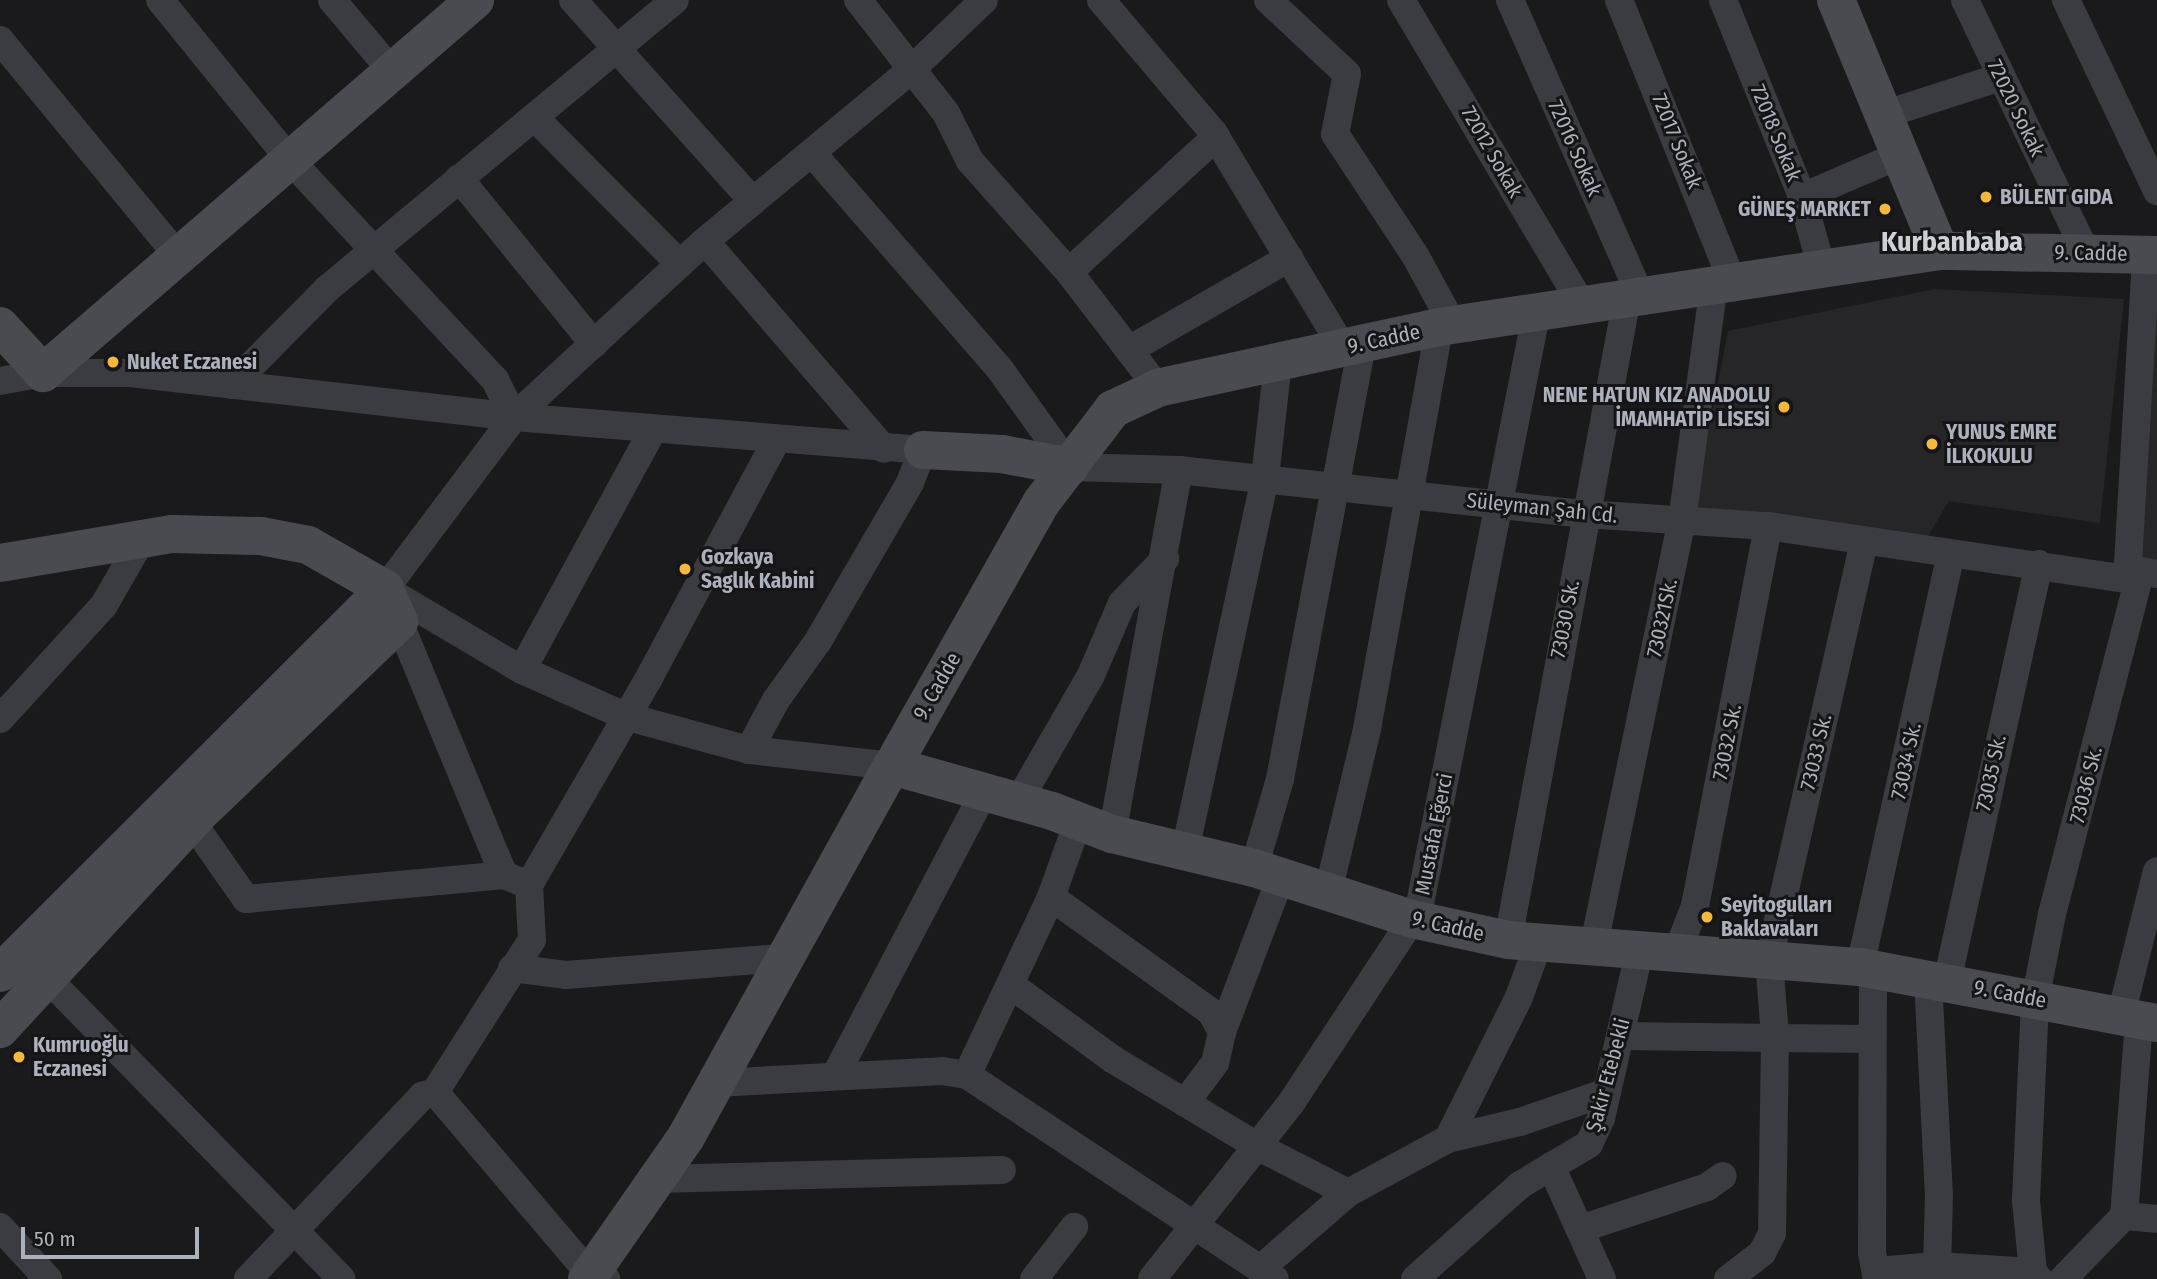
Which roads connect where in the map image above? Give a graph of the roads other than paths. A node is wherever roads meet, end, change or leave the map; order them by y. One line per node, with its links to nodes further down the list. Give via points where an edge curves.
1 (160, 0): 27 (street)
2 (332, 0): 19 (street)
3 (475, 0): 19 (street)
4 (573, 0): 18 (street)
5 (675, 0): 18 (street)
6 (858, 0): 20 (street)
7 (985, 0): 20 (street)
8 (1101, 0): 24 (street)
9 (1269, 0): 47 (street, via 1347,74 1335,134 1416,257)
10 (1401, 0): 44 (street, 72012 Sokak)
11 (1510, 0): 43 (street, 72016 Sokak)
12 (1619, 0): 42 (street, 72017 Sokak)
13 (1723, 0): 30 (street, 72018 Sokak)
14 (1836, 0): 22 (street)
15 (1965, 0): 21 (street, 72020 Sokak)
16 (2066, 0): 29 (street)
17 (0, 40): 37 (street)
18 (615, 50): 23 (street); 31 (street)
19 (391, 70): 27 (street)
20 (911, 71): 25 (street); 41 (street, via 946,113 970,161)
21 (2001, 77): 22 (street); 35 (street, 72020 Sokak)
22 (1884, 115): 26 (street)
23 (534, 117): 28 (street); 39 (street)
24 (1216, 136): 38 (street); 41 (street)
25 (812, 153): 31 (street); 61 (street, via 999,368)
26 (1900, 155): 30 (street); 34 (street)
27 (290, 160): 33 (street); 37 (street)
28 (459, 178): 33 (street); 48 (street)
29 (2157, 191)
30 (1802, 197): 40 (street, 72018 Sokak)
31 (753, 201): 32 (street)
32 (705, 241): 39 (street); 59 (street)
33 (375, 251): 54 (street, via 327,289); 56 (street, via 495,380)
34 (1940, 251): 35 (street, 9. Cadde); 40 (street, 9. Cadde)
35 (2086, 253): 36 (street, 9. Cadde)
36 (2152, 255): 76 (street, 73036 Sk.)
37 (178, 256): 52 (street)
38 (1289, 258): 49 (street); 50 (street)
39 (680, 264): 48 (street)
40 (1822, 269): 42 (street, 9. Cadde)
41 (1069, 272): 50 (street)
42 (1723, 284): 43 (street, 9. Cadde); 68 (street, 730321Sk.)
43 (1634, 297): 44 (street, 9. Cadde); 67 (street, 73030 Sk.)
44 (1582, 305): 45 (street, 9. Cadde)
45 (1537, 310): 47 (street, 9. Cadde); 66 (street, Mustafa Eğerci)
46 (0, 326): 52 (street)
47 (1446, 326): 49 (street, 9. Cadde); 65 (street)
48 (594, 344): 56 (street)
49 (1352, 346): 51 (street, 9. Cadde); 64 (street)
50 (1129, 349): 55 (street)
51 (1278, 362): 55 (street, 9. Cadde); 63 (street)
52 (43, 373): 53 (street); 54 (street, via 130,373)
53 (0, 381)
54 (232, 385): 56 (street)
55 (1157, 388): 61 (street, 9. Cadde, via 1113,409)
56 (514, 417): 57 (street); 77 (street)
57 (653, 430): 58 (street); 78 (street)
58 (777, 439): 59 (street); 79 (street)
59 (884, 449): 60 (street)
60 (923, 450): 61 (street, Süleyman Şah Cd., via 1002,454); 81 (street, via 909,483 818,641)
61 (1070, 467): 62 (street, Süleyman Şah Cd.); 82 (street, 9. Cadde, via 1041,503)
62 (1179, 470): 63 (street, Süleyman Şah Cd.); 73 (street)
63 (1265, 478): 64 (street, Süleyman Şah Cd.); 86 (street)
64 (1338, 489): 65 (street, Süleyman Şah Cd.); 88 (street, via 1280,779)
65 (1410, 497): 66 (street, Süleyman Şah Cd.); 90 (street, via 1367,729)
66 (1500, 503): 67 (street, Süleyman Şah Cd.); 92 (street, Mustafa Eğerci, via 1422,896)
67 (1585, 514): 68 (street, Süleyman Şah Cd.); 93 (street, 73030 Sk.)
68 (1682, 521): 69 (street, Süleyman Şah Cd.); 94 (street, 730321Sk.)
69 (1768, 526): 71 (street, Süleyman Şah Cd.); 95 (street, 73032 Sk., via 1695,906)
70 (142, 539): 74 (street); 77 (street, via 172,534 261,536 296,543); 80 (street, via 104,606)
71 (1864, 543): 72 (street, Süleyman Şah Cd.); 97 (street, 73033 Sk.)
72 (1951, 554): 75 (street, Süleyman Şah Cd.); 99 (street, 73034 Sk.)
73 (1165, 559): 83 (street, via 1122,603 1091,675); 85 (street)
74 (0, 563)
75 (2039, 564): 76 (street, Süleyman Şah Cd.); 102 (street, 73035 Sk.)
76 (2142, 575): 104 (street, 73036 Sk., via 2052,914)
77 (392, 605): 78 (street); 84 (street); 89 (street); 100 (street)
78 (522, 670): 79 (street)
79 (625, 716): 81 (street); 89 (street)
80 (0, 719)
81 (748, 750): 82 (street)
82 (892, 765): 83 (street, 9. Cadde); 96 (street)
83 (1001, 798): 85 (street, 9. Cadde); 112 (street)
84 (192, 822): 89 (street, via 246,899); 101 (street)
85 (1095, 828): 86 (street, 9. Cadde); 91 (street)
86 (1185, 851): 88 (street, 9. Cadde)
87 (2157, 871): 105 (street)
88 (1267, 872): 90 (street, 9. Cadde); 107 (street)
89 (516, 880): 98 (street, via 532,940)
90 (1328, 892): 92 (street, 9. Cadde)
91 (1051, 897): 103 (street); 107 (street, via 1211,1012)
92 (1412, 919): 93 (street, 9. Cadde); 118 (street, Mustafa Eğerci)
93 (1523, 942): 94 (street, 9. Cadde); 117 (street, 73030 Sk., via 1520,997)
94 (1593, 949): 95 (street, 9. Cadde)
95 (1657, 954): 97 (street, 9. Cadde); 108 (street, Şakir Etebekli)
96 (783, 958): 98 (street, via 566,975); 113 (street)
97 (1769, 960): 99 (street, 9. Cadde); 109 (street, 73033 Sk.)
98 (512, 968): 114 (street)
99 (1867, 968): 102 (street, 9. Cadde); 110 (street, 73034 Sk.)
100 (0, 973)
101 (47, 978): 106 (street); 129 (street)
102 (1938, 981): 104 (street, 9. Cadde); 131 (street, 73035 Sk.)
103 (1012, 985): 111 (street); 116 (street, via 1114,1060)
104 (2035, 1000): 105 (street, 9. Cadde); 134 (street, 73036 Sk., via 2026,1200)
105 (2139, 1019): 124 (street)
106 (0, 1029)
107 (1222, 1031): 116 (street, via 1215,1063)
108 (1620, 1035): 109 (street); 115 (street, Şakir Etebekli)
109 (1775, 1036): 110 (street); 143 (street, 73033 Sk., via 1772,1233 1762,1254)
110 (1870, 1040): 133 (street, 73034 Sk.)
111 (967, 1074): 112 (street); 126 (street)
112 (835, 1076): 113 (street)
113 (715, 1083): 122 (street)
114 (435, 1092): 129 (street, via 422,1096); 135 (street)
115 (1607, 1092): 117 (street, via 1520,1122); 119 (street, Şakir Etebekli, via 1589,1144)
116 (1185, 1103): 118 (street)
117 (1448, 1139): 123 (street)
118 (1259, 1147): 123 (street); 126 (street, Mustafa Eğerci)
119 (1551, 1166): 130 (street); 141 (street, Şakir Etebekli, via 1472,1223)
120 (1002, 1170): 122 (street)
121 (1723, 1175): 130 (street, via 1707,1187)
122 (656, 1179): 135 (street)
123 (1348, 1193): 132 (street)
124 (2124, 1216): 125 (street); 144 (street)
125 (2157, 1219)
126 (1192, 1226): 132 (street); 140 (street, Mustafa Eğerci)
127 (0, 1227): 136 (street)
128 (1074, 1227): 139 (street)
129 (296, 1229): 137 (street); 138 (street)
130 (1580, 1229): 142 (street)
131 (1937, 1266): 133 (street); 134 (street)
132 (1267, 1274)
133 (1876, 1275)
134 (2036, 1275)
135 (594, 1278)
136 (48, 1279)
137 (248, 1279)
138 (342, 1279)
139 (1034, 1279)
140 (1152, 1279)
141 (1415, 1279)
142 (1602, 1279)
143 (1728, 1279)
144 (2063, 1279)

